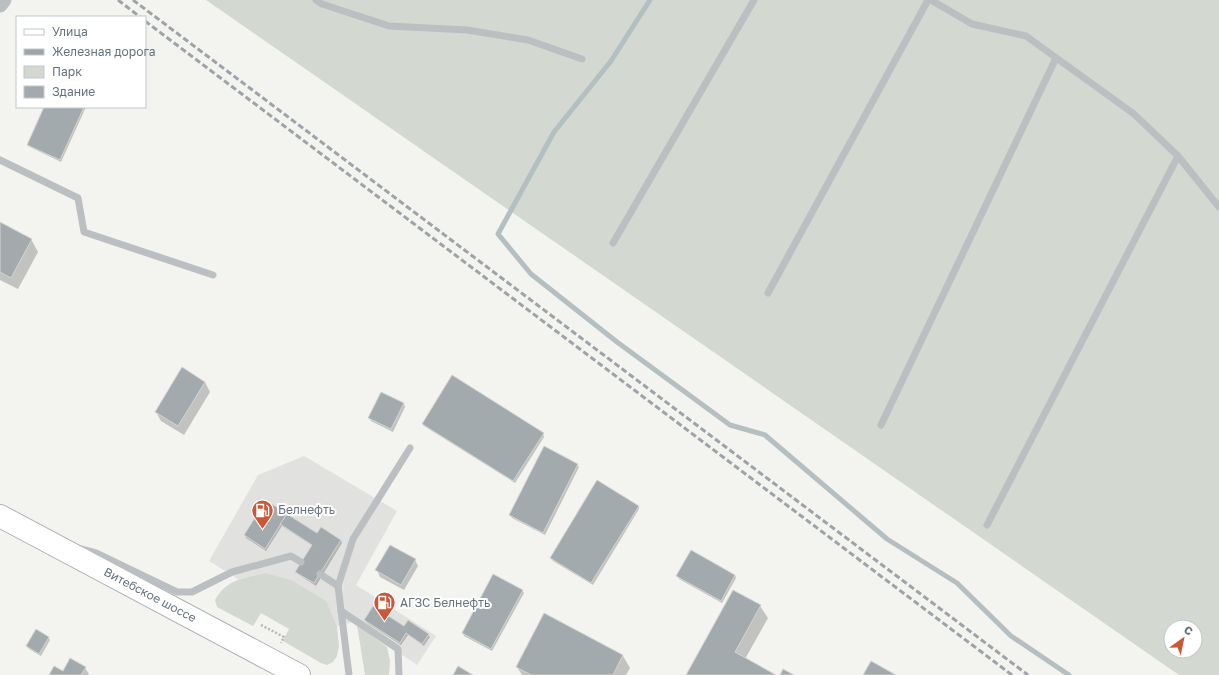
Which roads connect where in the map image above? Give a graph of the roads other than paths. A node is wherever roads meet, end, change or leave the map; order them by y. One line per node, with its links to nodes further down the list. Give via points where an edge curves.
1 (4, 0): 5 (street)
2 (316, 0): 7 (lane, via 389,26 467,30 528,40)
3 (754, 0): 11 (lane)
4 (930, 0): 6 (lane, via 972,24 1026,36); 13 (lane)
5 (0, 5)
6 (1056, 58): 8 (lane, via 1134,114); 14 (lane)
7 (582, 59)
8 (1178, 156): 10 (lane); 17 (lane)
9 (0, 160): 12 (lane, via 78,198 84,232)
10 (1219, 207)
11 (613, 243)
12 (213, 275)
13 (768, 293)
14 (881, 425)
15 (410, 448): 21 (lane, via 353,539)
16 (0, 516): 18 (main road, Витебское шоссе)
17 (987, 525)
18 (48, 541): 19 (lane, via 96,553 177,592 192,592 232,572 291,556); 23 (main road, Витебское шоссе)
19 (301, 562)
20 (320, 574): 21 (lane)
21 (338, 586): 22 (lane)
22 (341, 612): 24 (lane); 25 (lane, via 398,649)
23 (299, 675)
24 (349, 675)
25 (399, 675)

